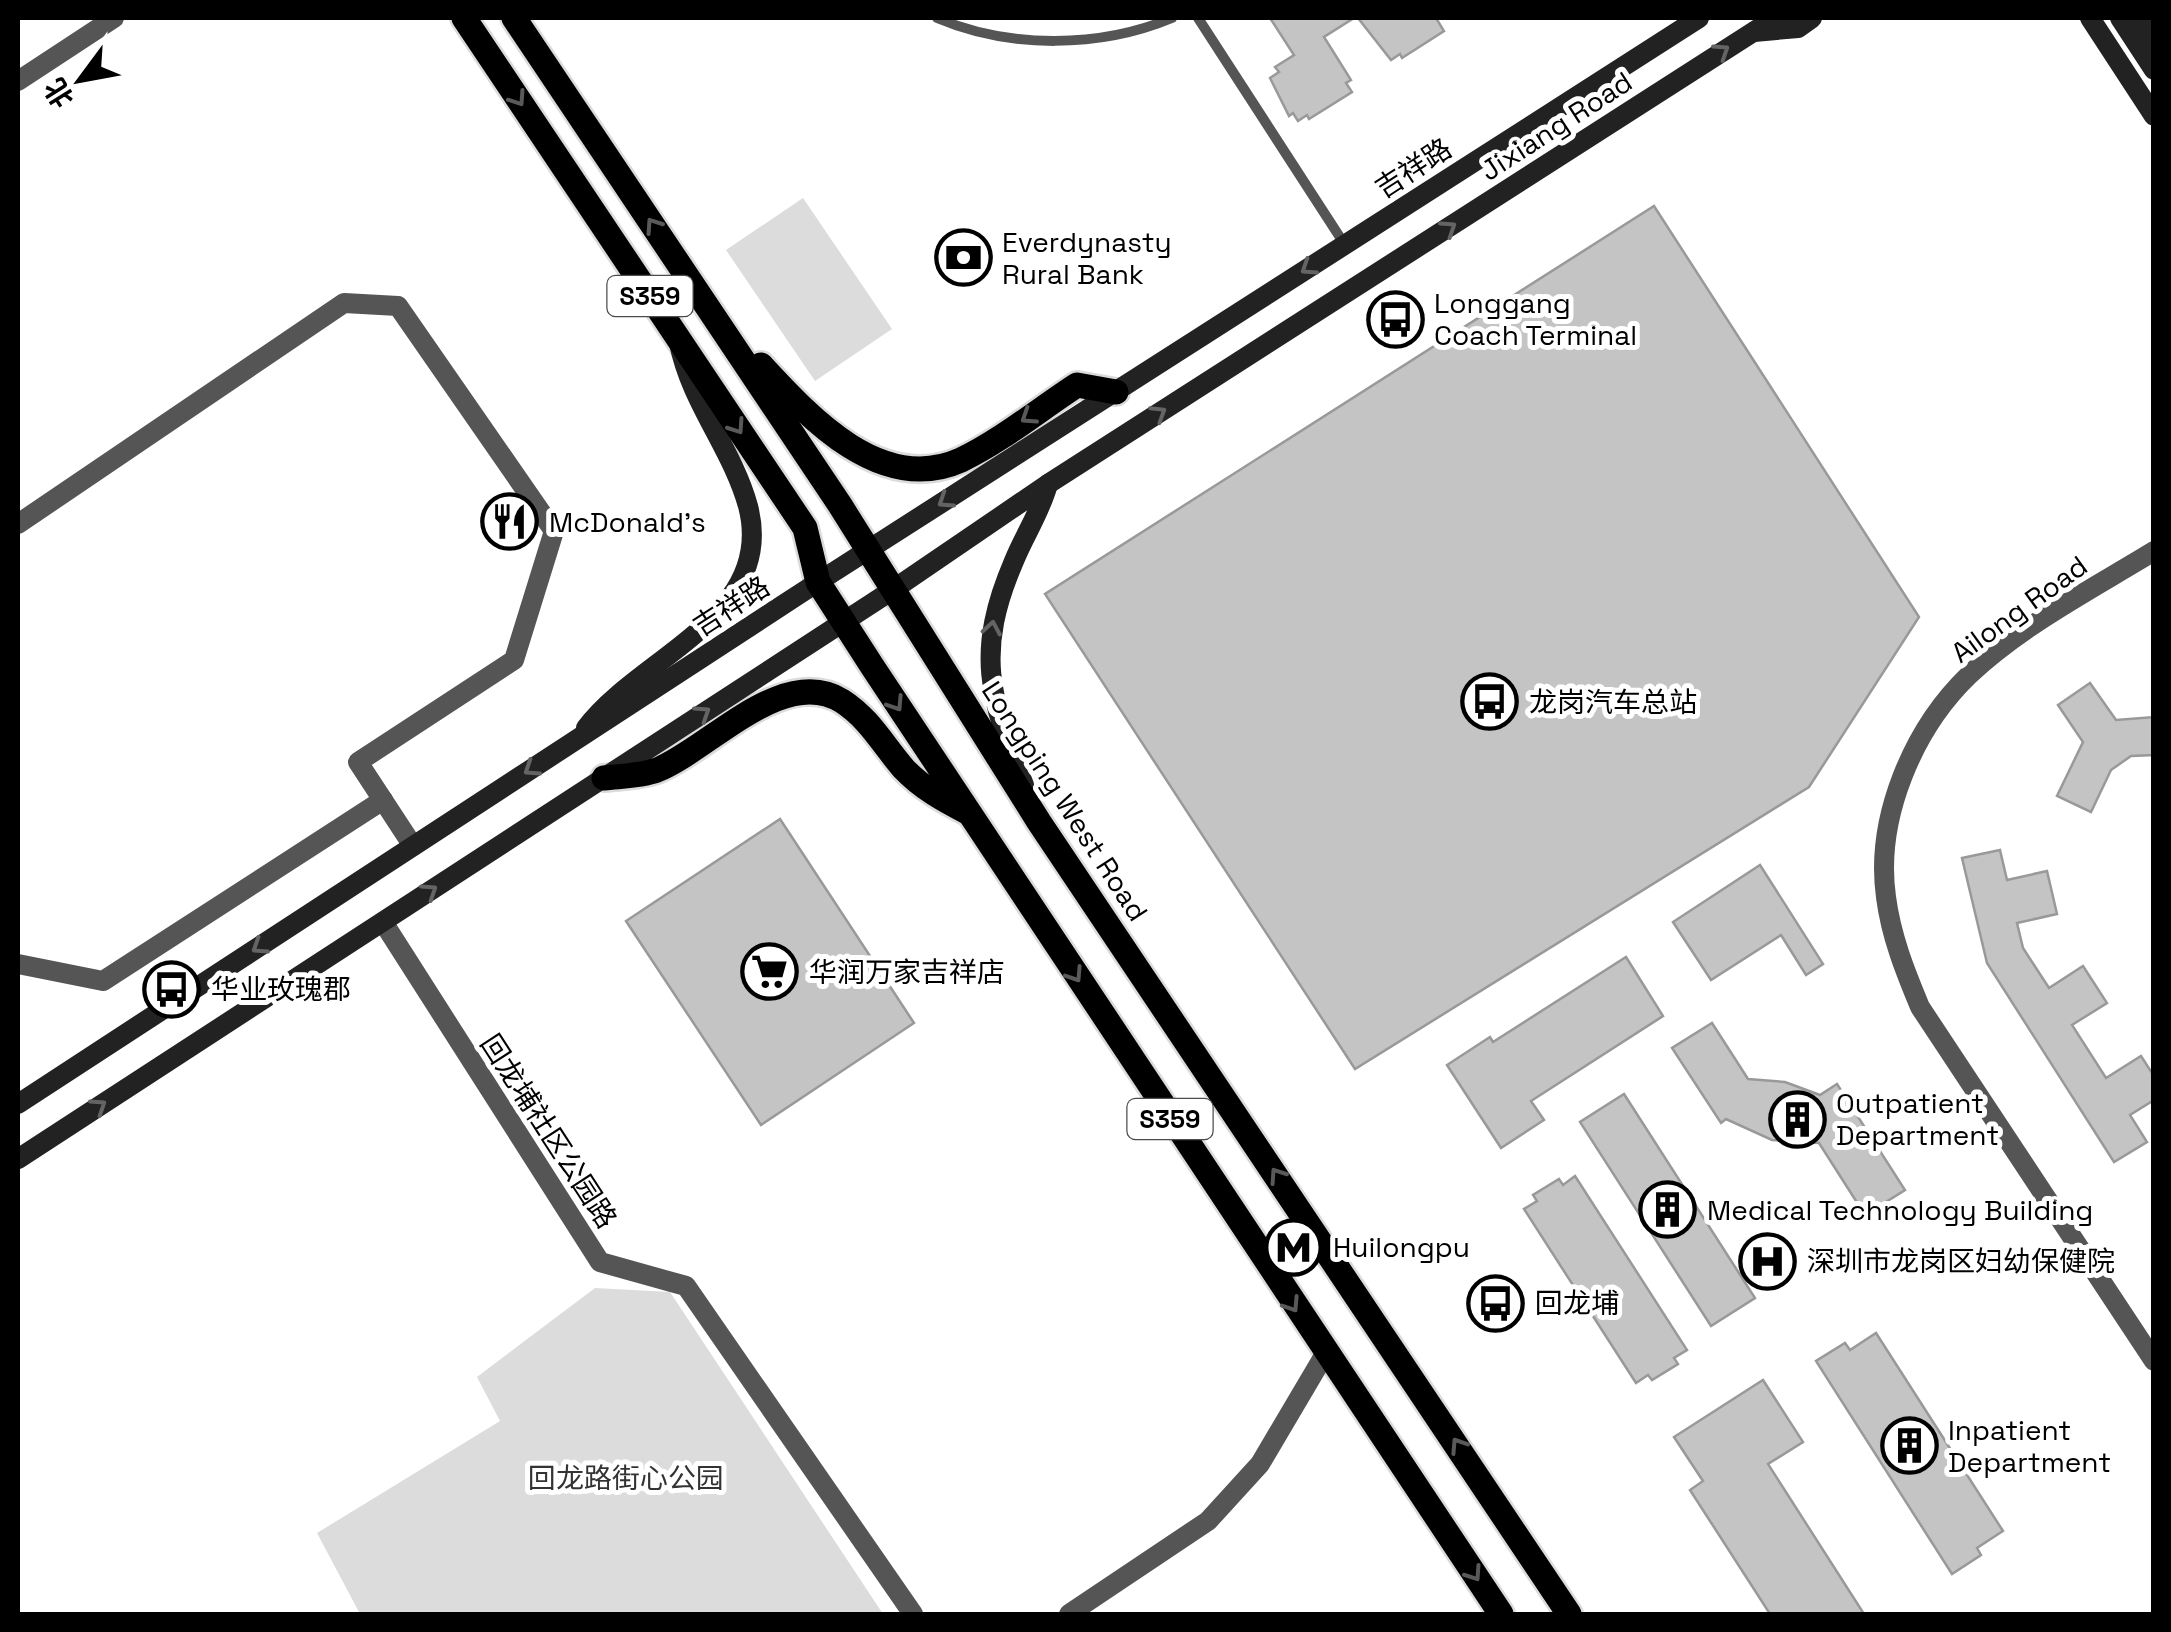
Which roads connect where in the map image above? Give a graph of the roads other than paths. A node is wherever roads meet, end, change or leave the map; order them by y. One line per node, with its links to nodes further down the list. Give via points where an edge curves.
1 (114, 18): 18 (street)
2 (464, 18): 22 (main road, S359, one-way to 22)
3 (514, 18): 21 (main road, Longping West Road / S359, one-way to 3)
4 (937, 18): 5 (lane, via 1039,40 1102,37)
5 (1172, 18)
6 (1198, 18): 20 (lane)
7 (1699, 18): 20 (main road, 吉祥路)
8 (1774, 18): 14 (main road)
9 (1812, 18): 14 (main road, via 1787,30)
10 (2079, 18): 16 (main road)
11 (2090, 18): 16 (main road)
12 (2120, 18): 17 (main road)
13 (2142, 18): 15 (main road)
14 (1752, 32): 24 (main road, one-way to 14)
15 (2154, 39)
16 (2104, 40): 19 (main road)
17 (2154, 70)
18 (18, 81)
19 (2154, 116)
20 (1345, 245): 23 (main road, 吉祥路, one-way to 23)
21 (707, 306): 23 (main road, one-way to 21, via 1077,386 959,461 920,468 870,458 814,422); 26 (main road, Longping West Road / S359)
22 (677, 336): 28 (main road, S359, one-way to 28, via 805,528); 31 (main road, via 692,392 748,508 750,553 734,596 711,622 607,700)
23 (1116, 392): 26 (main road, 吉祥路, one-way to 26)
24 (1048, 484): 29 (main road); 35 (main road, one-way to 24, via 997,707 988,654 995,609)
25 (18, 524): 33 (street, via 344,303 398,306 554,530 514,660 358,762)
26 (868, 550): 28 (main road, 吉祥路); 29 (main road, Longping West Road / S359)
27 (2154, 550): 42 (street, Ailong Road, via 2019,636 1970,674 1932,717 1886,831 1885,894 1896,948 1920,1007)
28 (818, 582): 30 (main road, S359); 31 (main road, 吉祥路)
29 (894, 589): 30 (main road); 35 (main road, Longping West Road / S359)
30 (843, 622): 32 (main road, one-way to 30); 34 (main road, S359, one-way to 34)
31 (577, 739): 36 (main road, 吉祥路, one-way to 36)
32 (604, 778): 34 (main road, via 656,770 762,704 812,694 840,699 874,727 906,771); 37 (main road, one-way to 32)
33 (383, 800): 36 (street); 38 (street, via 102,981)
34 (969, 814): 41 (main road, S359, one-way to 41)
35 (1039, 822): 46 (main road, Longping West Road / S359, one-way to 35)
36 (413, 846): 39 (main road, 吉祥路, one-way to 39)
37 (383, 922): 40 (main road, one-way to 37); 43 (street, 回龙埔社区公园路, via 600,1262 686,1286)
38 (18, 964)
39 (20, 1098)
40 (18, 1159)
41 (1325, 1354): 44 (street, via 1260,1464 1208,1520); 45 (main road, S359, one-way to 45)
42 (2154, 1361)
43 (913, 1614)
44 (1068, 1614)
45 (1501, 1614)
46 (1570, 1614)

